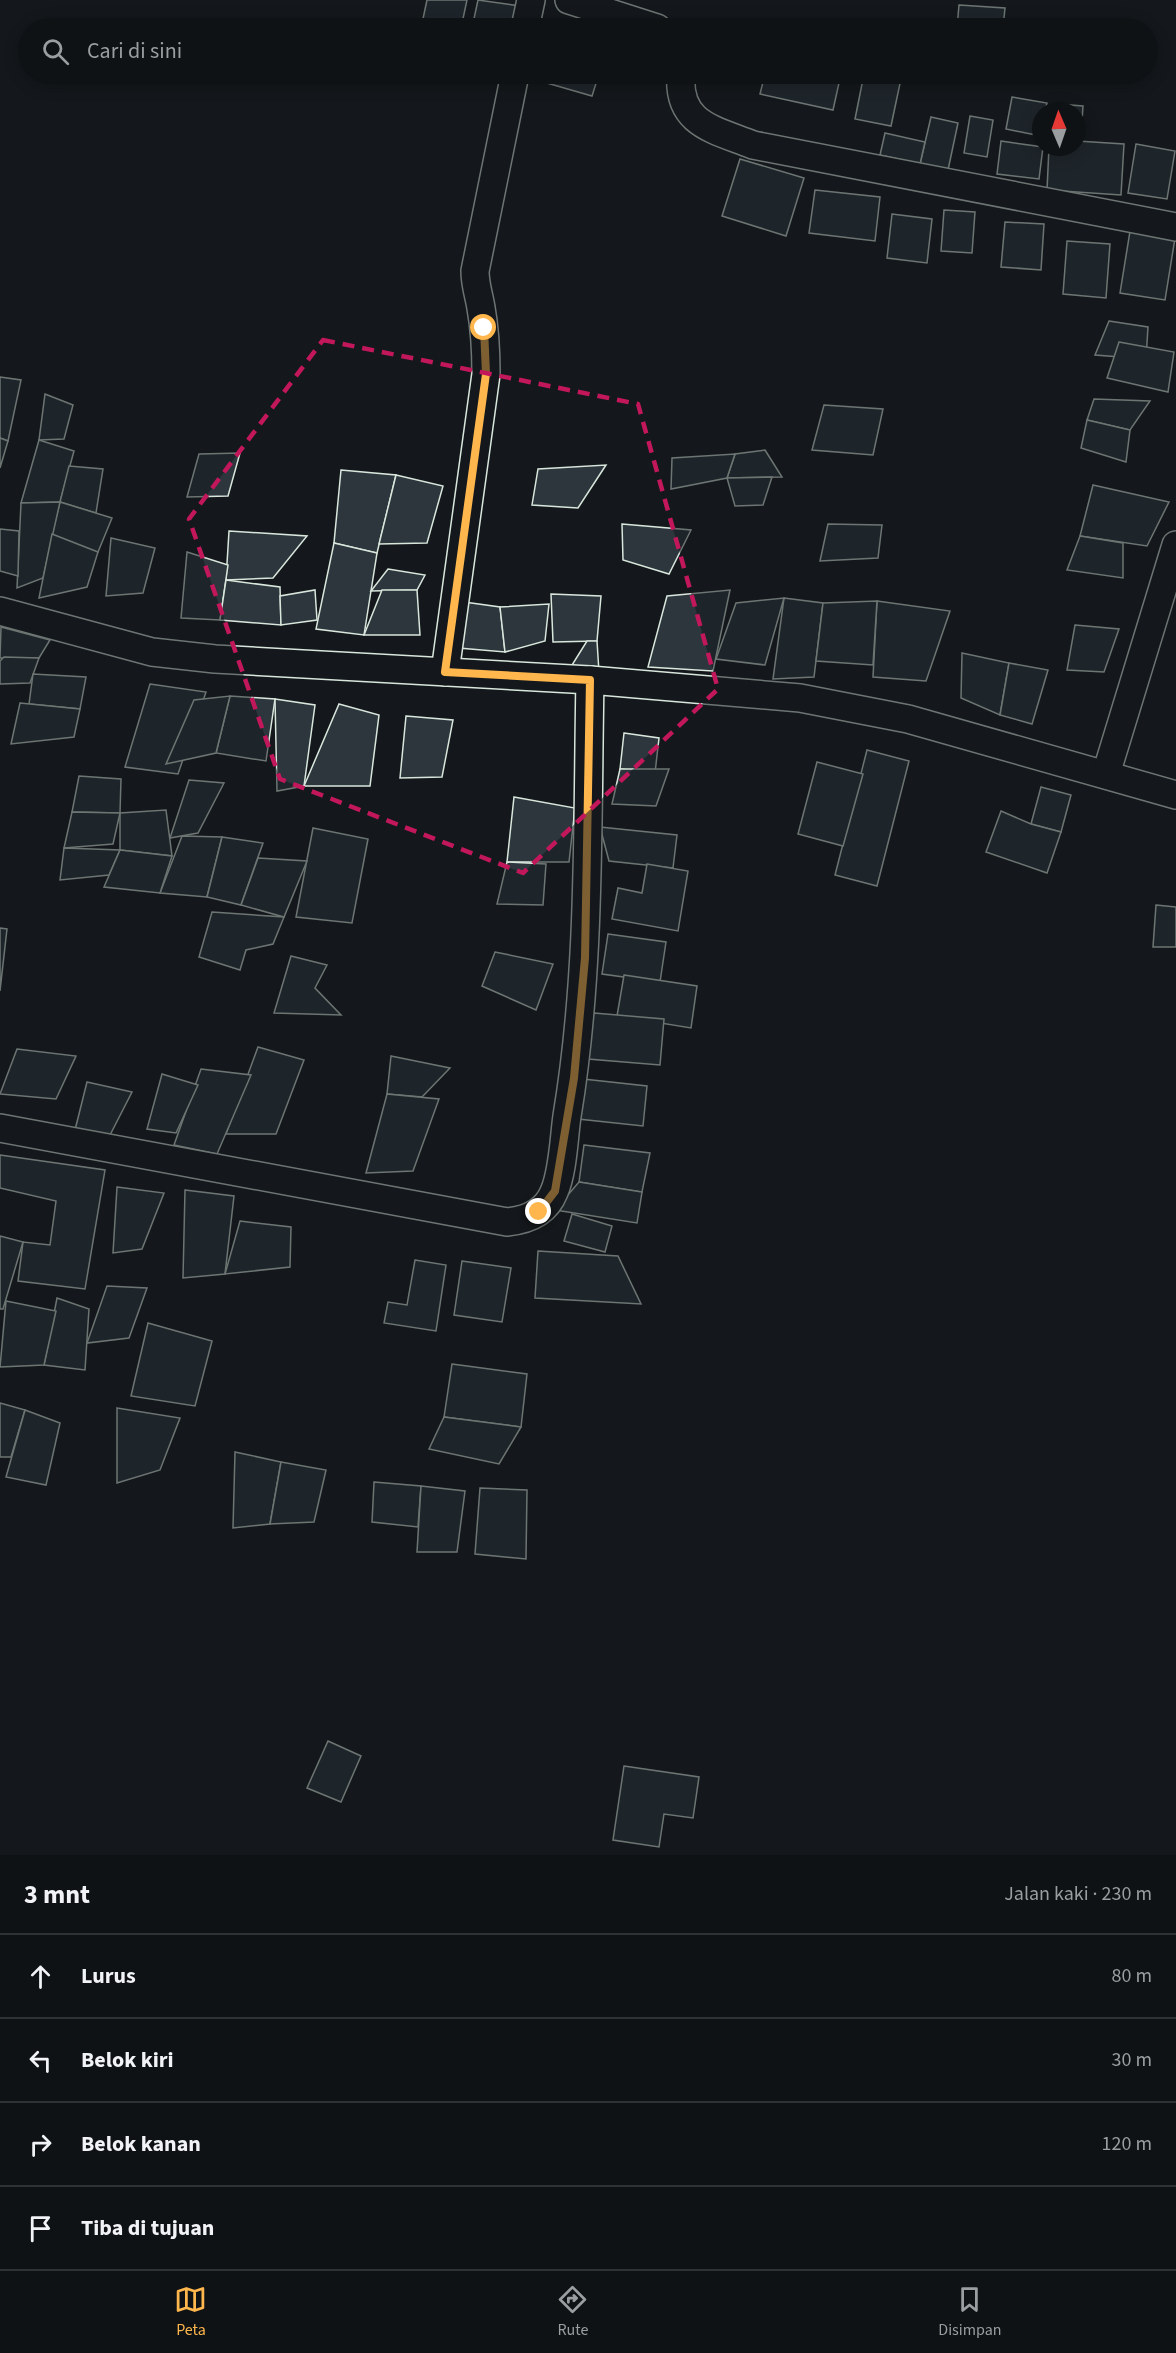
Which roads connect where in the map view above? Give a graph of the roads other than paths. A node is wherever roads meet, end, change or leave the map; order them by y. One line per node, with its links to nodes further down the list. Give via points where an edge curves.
1 (531, 0): 3 (street)
2 (569, 0): 4 (street)
3 (527, 18)
4 (626, 18)
5 (513, 84): 10 (street, via 475,272 486,346 486,374)
6 (680, 84): 7 (street, via 692,117 753,145)
7 (1176, 227)
8 (1176, 545): 12 (street)
9 (0, 611): 10 (street, via 152,652)
10 (445, 672): 11 (street)
11 (590, 680): 12 (street, via 800,698 872,710); 14 (street, via 585,958 574,1078 555,1191 539,1212 524,1220 507,1222)
12 (1106, 774): 13 (street)
13 (1176, 795)
14 (0, 1128)

